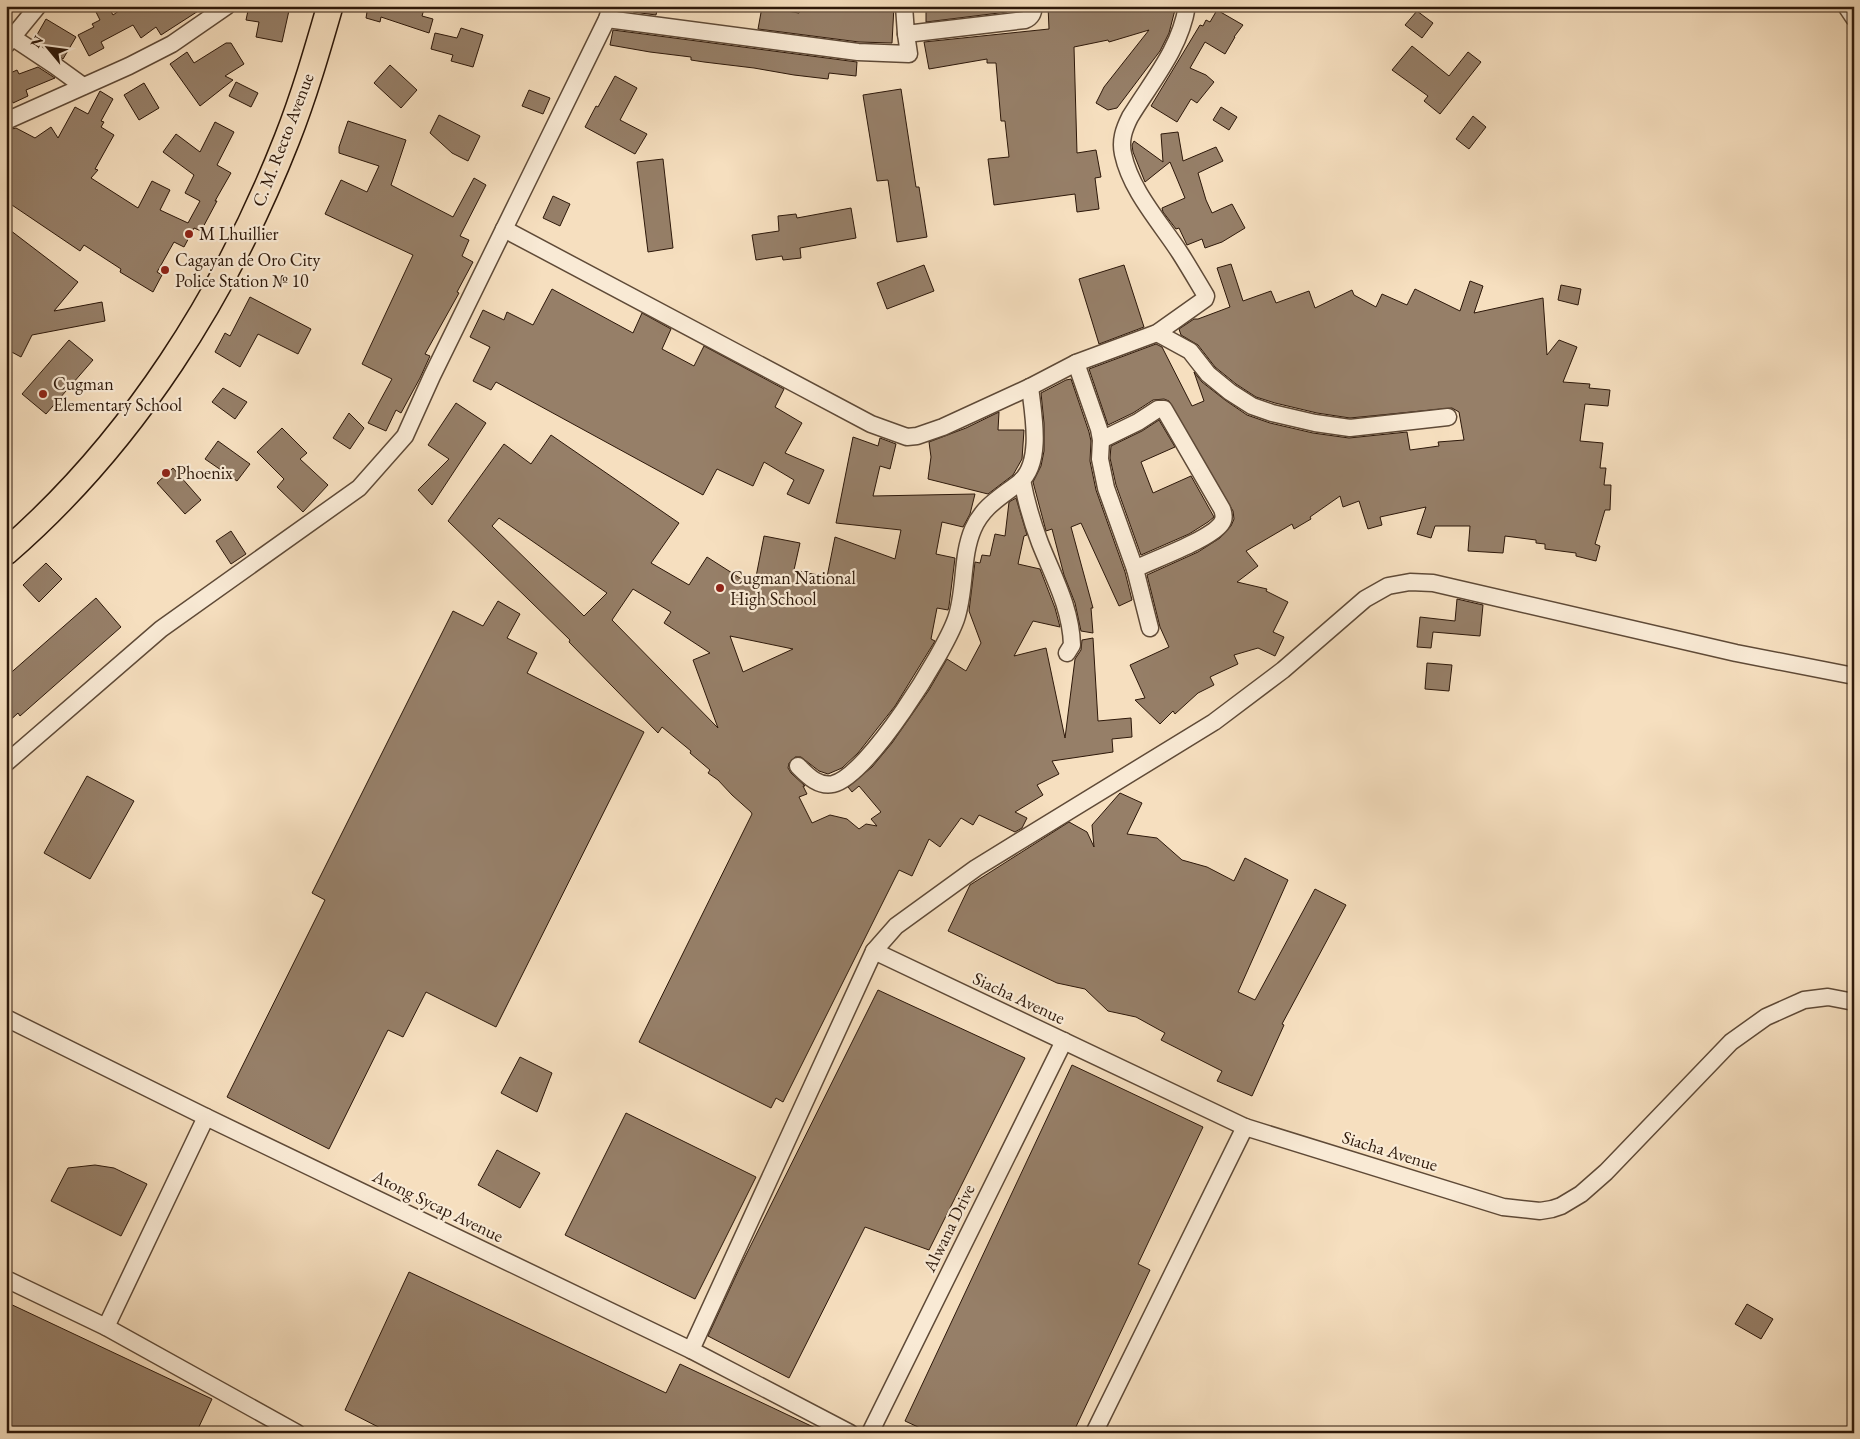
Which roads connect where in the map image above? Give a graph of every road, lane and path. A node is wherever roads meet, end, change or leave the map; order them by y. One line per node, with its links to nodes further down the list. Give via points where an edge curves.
1 (38, 6): 11 (street)
2 (227, 6): 12 (street, via 172,44)
3 (330, 6): 21 (highway, C. M. Recto Avenue, via 284,147 262,199 207,305 158,382 118,434 57,505)
4 (904, 6): 10 (street)
5 (1034, 6): 10 (street, via 1033,13 1025,20)
6 (1187, 6): 15 (street, via 1173,52 1134,112 1122,137 1123,154 1135,184 1206,296)
7 (1846, 6): 9 (street)
8 (609, 12): 10 (street, via 858,52 908,54); 14 (street)
9 (1854, 18)
10 (906, 34)
11 (9, 41): 12 (street, via 54,65)
12 (83, 86): 13 (street)
13 (6, 120)
14 (504, 229): 17 (street, via 864,420 907,437 943,426); 26 (street, via 405,436 387,459 359,488 161,628)
15 (1157, 333): 16 (street); 18 (street, via 1190,351 1208,374 1230,392 1252,406 1272,413 1350,428)
16 (1076, 363): 17 (street); 19 (street)
17 (1030, 387): 20 (street, via 1036,429 1034,450)
18 (1448, 417)
19 (1101, 440): 22 (street, via 1100,459 1106,488); 22 (street, via 1164,409 1224,516 1222,523 1205,537)
20 (1022, 480): 24 (street, via 1032,522 1069,618 1072,645); 27 (street, via 991,502 977,521 968,546 957,617 951,632 918,689 870,755 844,780 833,784 818,783)
21 (6, 552)
22 (1135, 569): 23 (street)
23 (1150, 628)
24 (1067, 653)
25 (1854, 676): 28 (street, via 1736,653 1433,583 1410,582 1388,586 1365,599 1245,700 976,868 896,926)
26 (6, 763)
27 (798, 766)
28 (874, 951): 31 (street, Siacha Avenue); 36 (street)
29 (1854, 1002): 33 (street, Siacha Avenue, via 1828,997 1804,1000 1766,1017 1731,1042 1606,1172 1581,1194 1552,1209 1503,1207)
30 (6, 1018): 32 (street, Atong Sycap Avenue)
31 (1064, 1041): 33 (street, Siacha Avenue); 39 (street, Alwana Drive)
32 (206, 1117): 35 (street); 36 (street, Atong Sycap Avenue)
33 (1245, 1127): 40 (street)
34 (6, 1279): 35 (street)
35 (106, 1327): 37 (street)
36 (691, 1350): 38 (street, Atong Sycap Avenue)
37 (297, 1433)
38 (850, 1433)
39 (870, 1433)
40 (1094, 1433)

